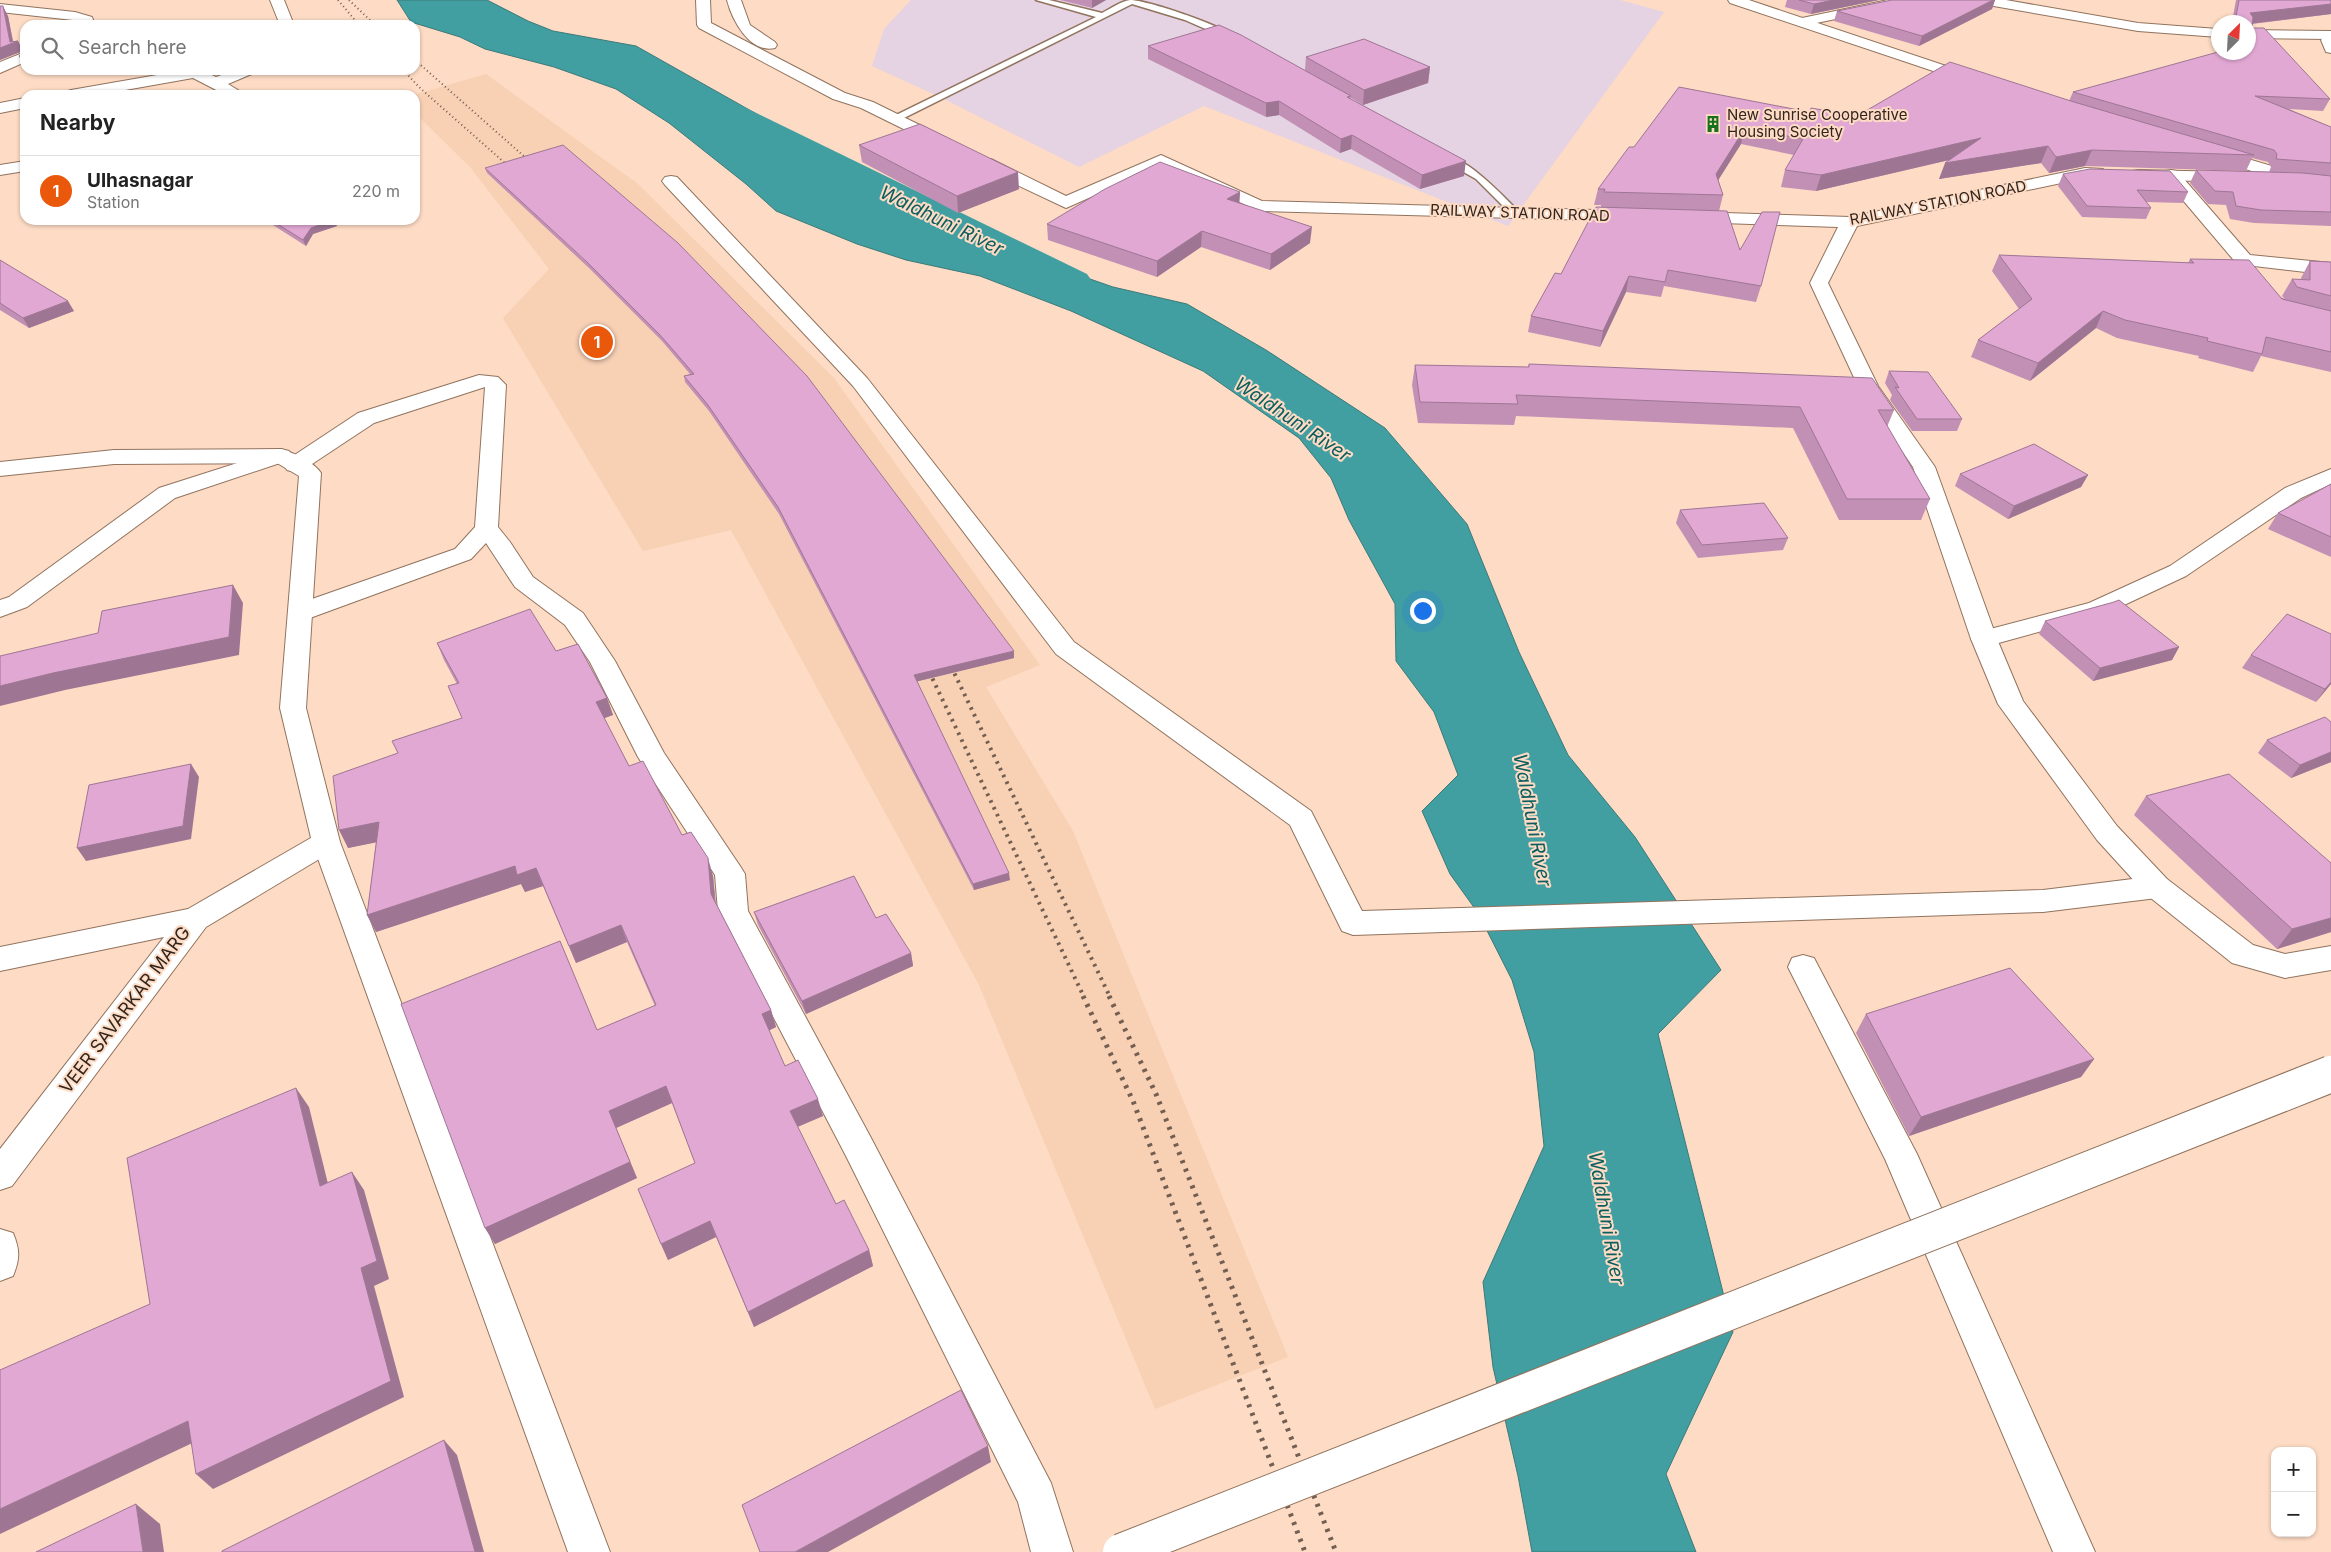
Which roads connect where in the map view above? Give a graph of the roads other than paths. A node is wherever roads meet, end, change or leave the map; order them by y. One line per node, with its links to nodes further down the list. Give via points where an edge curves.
1 (277, 0): 12 (street)
2 (703, 0): 31 (street, via 704,25 839,96)
3 (734, 0): 21 (street, via 744,29 759,40)
4 (1040, 0): 10 (lane)
5 (1133, 0): 10 (lane); 17 (lane, via 1204,24)
6 (1735, 0): 13 (street)
7 (1908, 0): 13 (street)
8 (1982, 0): 14 (street, via 2138,27)
9 (0, 8): 11 (street)
10 (1103, 16): 33 (lane)
11 (87, 20)
12 (285, 20)
13 (1802, 22): 26 (street)
14 (2211, 32)
15 (2256, 34): 16 (street)
16 (2331, 36): 18 (street, via 2328,40)
17 (1239, 41)
18 (2331, 48)
19 (20, 58): 20 (street)
20 (0, 68)
21 (819, 69)
22 (184, 75): 28 (street)
23 (199, 75): 25 (street)
24 (235, 75): 25 (street)
25 (215, 83): 29 (street)
26 (1990, 85)
27 (854, 86): 31 (street, via 862,90)
28 (99, 90)
29 (228, 90)
30 (20, 104): 32 (street)
31 (867, 105): 33 (street)
32 (0, 108)
33 (895, 119): 34 (street)
34 (955, 148)
35 (2204, 152): 41 (street)
36 (1436, 153): 44 (lane, via 1479,177)
37 (972, 157): 44 (street, RAILWAY STATION ROAD, via 1066,204 1161,160 1259,206)
38 (20, 167): 39 (street)
39 (0, 170)
40 (2171, 175): 41 (street, RAILWAY STATION ROAD); 47 (street, RAILWAY STATION ROAD, via 2085,173); 48 (street)
41 (2296, 179): 43 (street, RAILWAY STATION ROAD)
42 (671, 180): 59 (street, via 860,382 1065,648 1301,818 1353,923 2043,901)
43 (2314, 181)
44 (1515, 213): 45 (street, RAILWAY STATION ROAD)
45 (1643, 216)
46 (1673, 217): 47 (street, RAILWAY STATION ROAD)
47 (1850, 222): 57 (street, via 1818,283 1868,386 1924,467)
48 (2244, 260): 49 (street); 50 (street)
49 (2331, 269)
50 (2259, 282)
51 (288, 460): 52 (street, via 114,457); 54 (street, via 366,418 479,381 491,381 496,385); 55 (street, via 168,493 18,602); 56 (street, via 310,473)
52 (0, 469)
53 (2331, 476): 57 (street, via 2293,493 2178,571 2098,608)
54 (486, 528): 56 (street, via 463,554); 69 (street, via 524,582 574,619 602,661 652,757 730,874 732,911 858,1146 1032,1488)
55 (0, 609)
56 (301, 612): 58 (street, via 293,708)
57 (1984, 640): 59 (street, via 2011,704 2107,834)
58 (326, 842): 60 (street, VEER SAVARKAR MARG); 68 (street)
59 (2156, 887): 61 (street, via 2243,954 2284,966)
60 (195, 919): 62 (street); 65 (street, VEER SAVARKAR MARG)
61 (2331, 958)
62 (0, 959)
63 (1803, 967): 71 (street, via 1900,1154)
64 (2331, 1074): 70 (street, bridge)
65 (0, 1175)
66 (0, 1245): 67 (street)
67 (0, 1264)
68 (589, 1552)
69 (1052, 1552)
70 (1121, 1552)
71 (2074, 1552)

